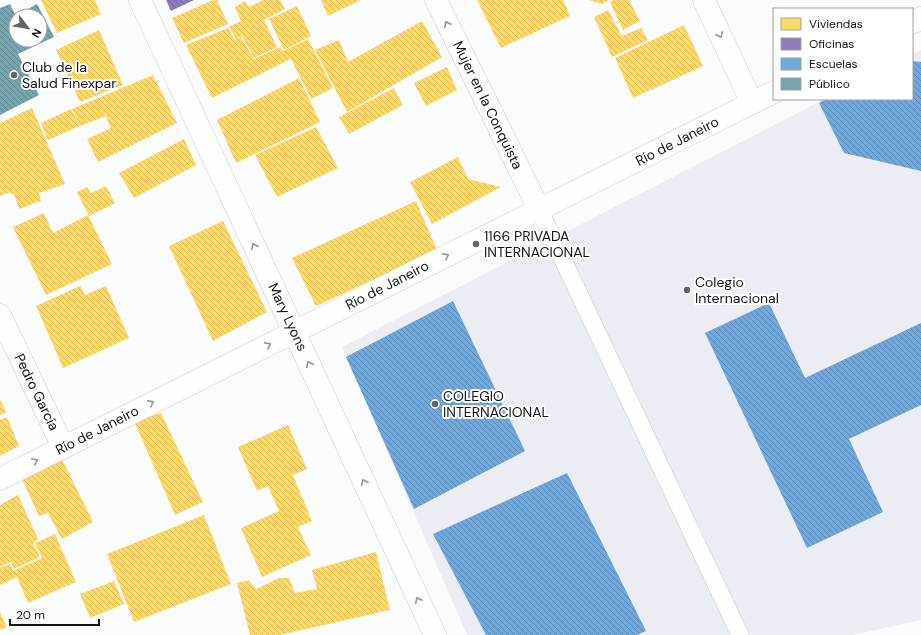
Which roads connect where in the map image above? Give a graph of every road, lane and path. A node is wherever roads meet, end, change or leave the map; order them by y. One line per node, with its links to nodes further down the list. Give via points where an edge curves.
1 (140, 0): 8 (street, Mary Lyons, one-way to 1)
2 (436, 0): 6 (street, Mujer en la Conquista, one-way to 2)
3 (704, 0): 5 (street, one-way to 5)
4 (773, 92): 5 (street, Río de Janeiro)
5 (752, 103): 6 (street, Río de Janeiro)
6 (540, 209): 8 (street, Río de Janeiro, one-way to 6); 12 (lane)
7 (0, 315): 9 (street, Pedro García)
8 (294, 332): 9 (street, Río de Janeiro, one-way to 8); 11 (street, Mary Lyons, one-way to 8)
9 (63, 447): 10 (street, Río de Janeiro, one-way to 9)
10 (0, 478)
11 (435, 635)
12 (740, 635)

